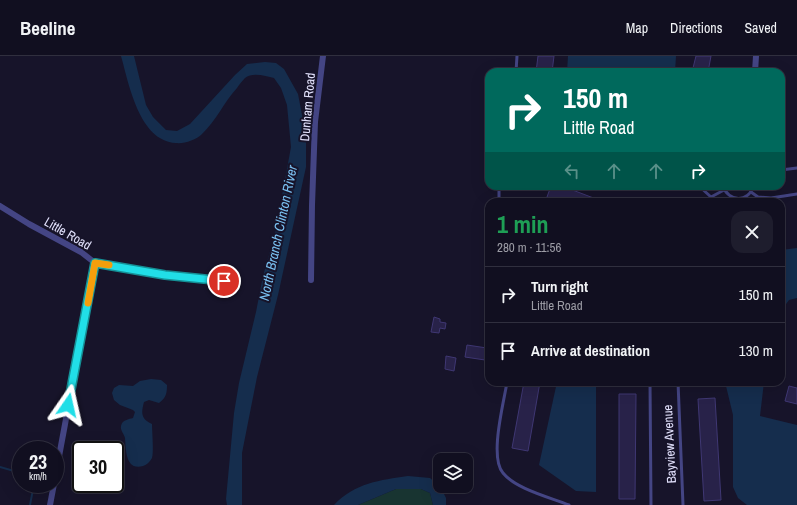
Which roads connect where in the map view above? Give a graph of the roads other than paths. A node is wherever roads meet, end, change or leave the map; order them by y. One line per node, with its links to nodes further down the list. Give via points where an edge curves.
1 (322, 56): 17 (street, Dunham Road, via 315,122)
2 (517, 56): 4 (lane)
3 (756, 56): 5 (street)
4 (516, 68)
5 (755, 68)
6 (797, 168): 7 (lane)
7 (785, 170)
8 (703, 190): 13 (lane)
9 (720, 190): 13 (lane)
10 (724, 190): 14 (lane)
11 (751, 192): 12 (lane, via 758,197 771,198); 14 (lane, via 743,198)
12 (797, 194)
13 (711, 197)
14 (732, 198)
15 (0, 206): 16 (street, Little Road, via 81,252)
16 (95, 263): 18 (street, Little Road, via 165,275); 22 (street)
17 (311, 280)
18 (224, 281)
19 (506, 386): 25 (lane, via 497,448 501,469 523,487)
20 (650, 386): 26 (lane, Bayview Avenue)
21 (678, 386): 27 (lane, Bayview Avenue)
22 (62, 441)
23 (52, 493): 24 (street)
24 (50, 505)
25 (569, 505)
26 (651, 505)
27 (683, 505)

